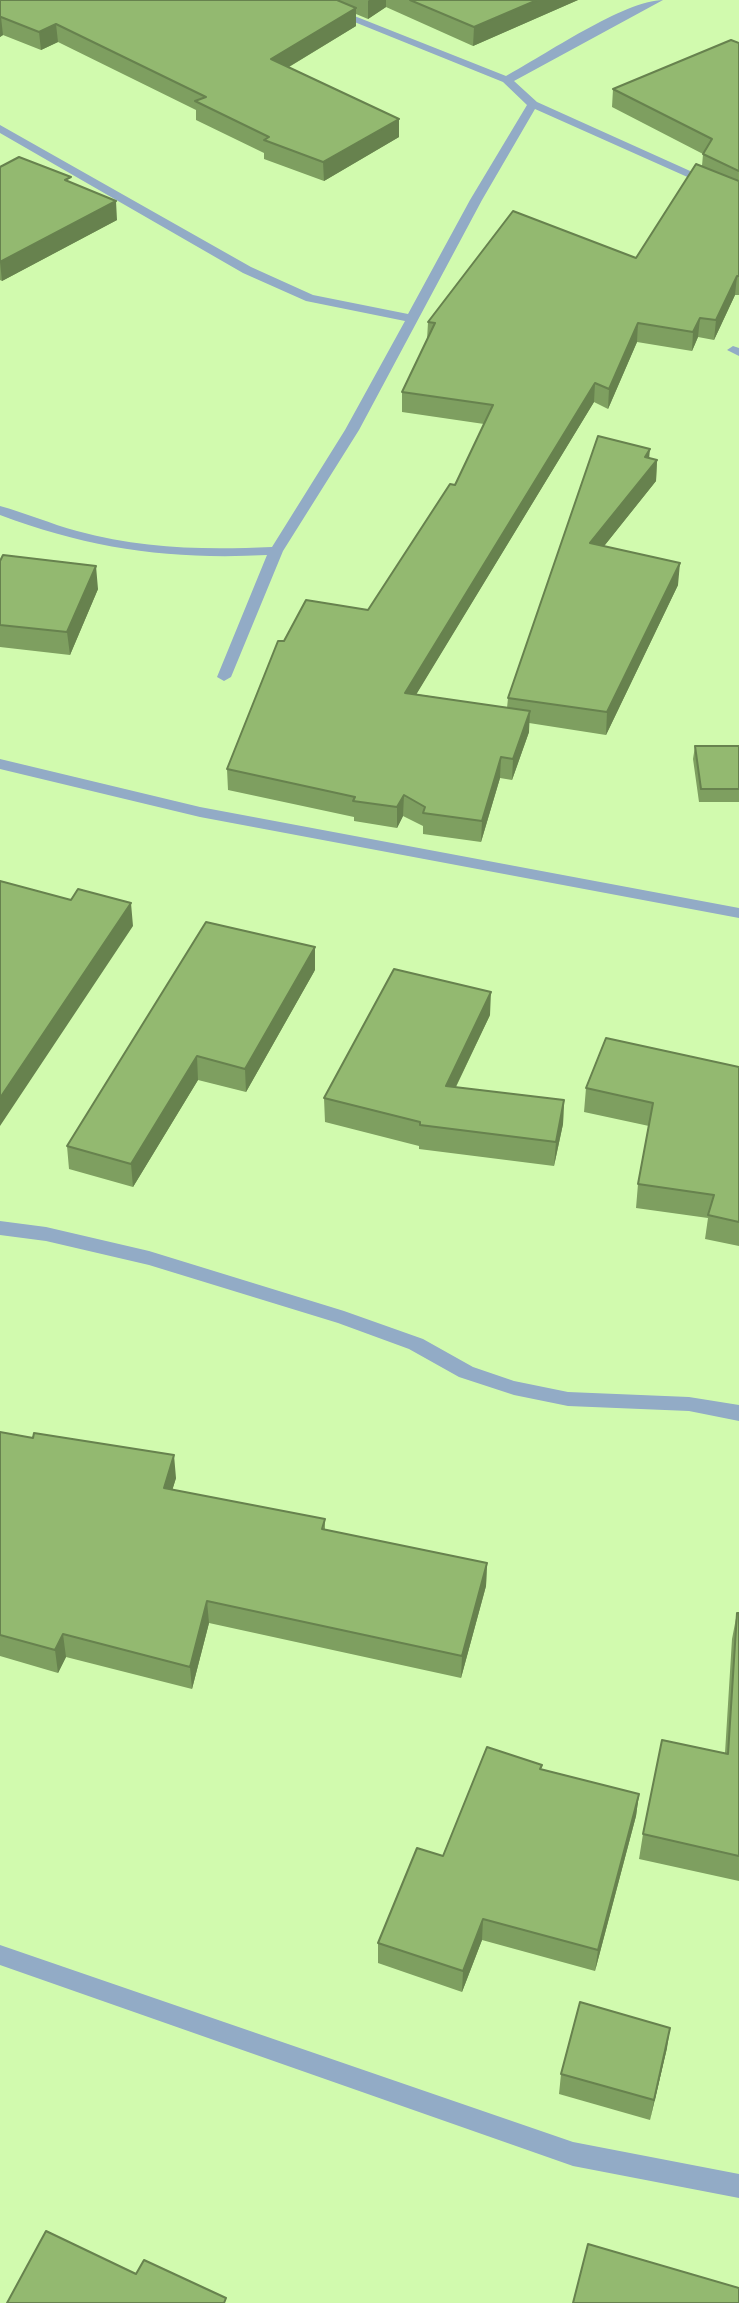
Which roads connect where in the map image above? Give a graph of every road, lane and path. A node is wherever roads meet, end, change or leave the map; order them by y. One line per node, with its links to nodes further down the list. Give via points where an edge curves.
1 (305, 0): 3 (street)
2 (659, 0): 3 (street)
3 (507, 80): 4 (street)
4 (533, 104): 6 (street); 7 (street)
5 (0, 128): 7 (street, via 247,270 310,298)
6 (739, 197)
7 (414, 319): 9 (street)
8 (0, 510): 9 (street, via 146,549)
9 (276, 551): 10 (street)
10 (223, 677)
11 (0, 764): 12 (street, via 200,813)
12 (739, 913)
13 (0, 1228): 14 (street, via 149,1258 344,1318 514,1388 568,1399 689,1404)
14 (739, 1413)
15 (0, 1955): 16 (street, via 573,2154)
16 (739, 2186)

